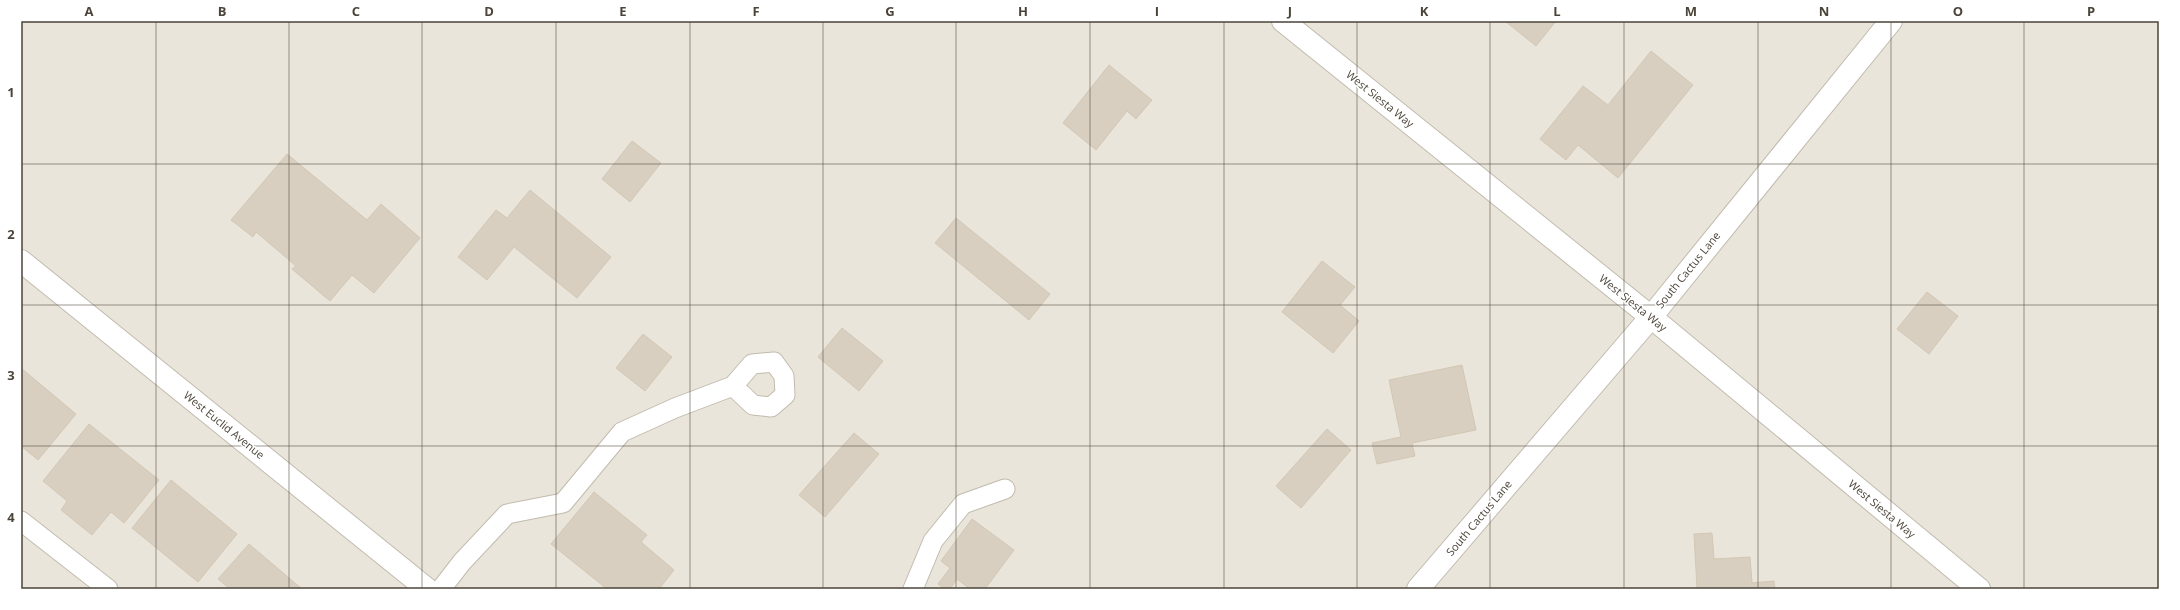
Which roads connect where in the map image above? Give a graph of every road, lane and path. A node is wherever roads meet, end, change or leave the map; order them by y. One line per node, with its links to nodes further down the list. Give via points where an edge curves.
1 (1283, 21): 4 (street, West Siesta Way)
2 (1891, 21): 4 (street, South Cactus Lane)
3 (21, 261): 9 (street, West Euclid Avenue)
4 (1651, 317): 12 (street, South Cactus Lane); 13 (street, West Siesta Way)
5 (733, 386): 10 (lane, via 622,432 563,503 507,514 462,562)
6 (1005, 489): 11 (lane, via 963,504 933,541)
7 (21, 521): 8 (lane)
8 (108, 589)
9 (427, 589)
10 (441, 589)
11 (913, 589)
12 (1418, 589)
13 (1979, 589)

